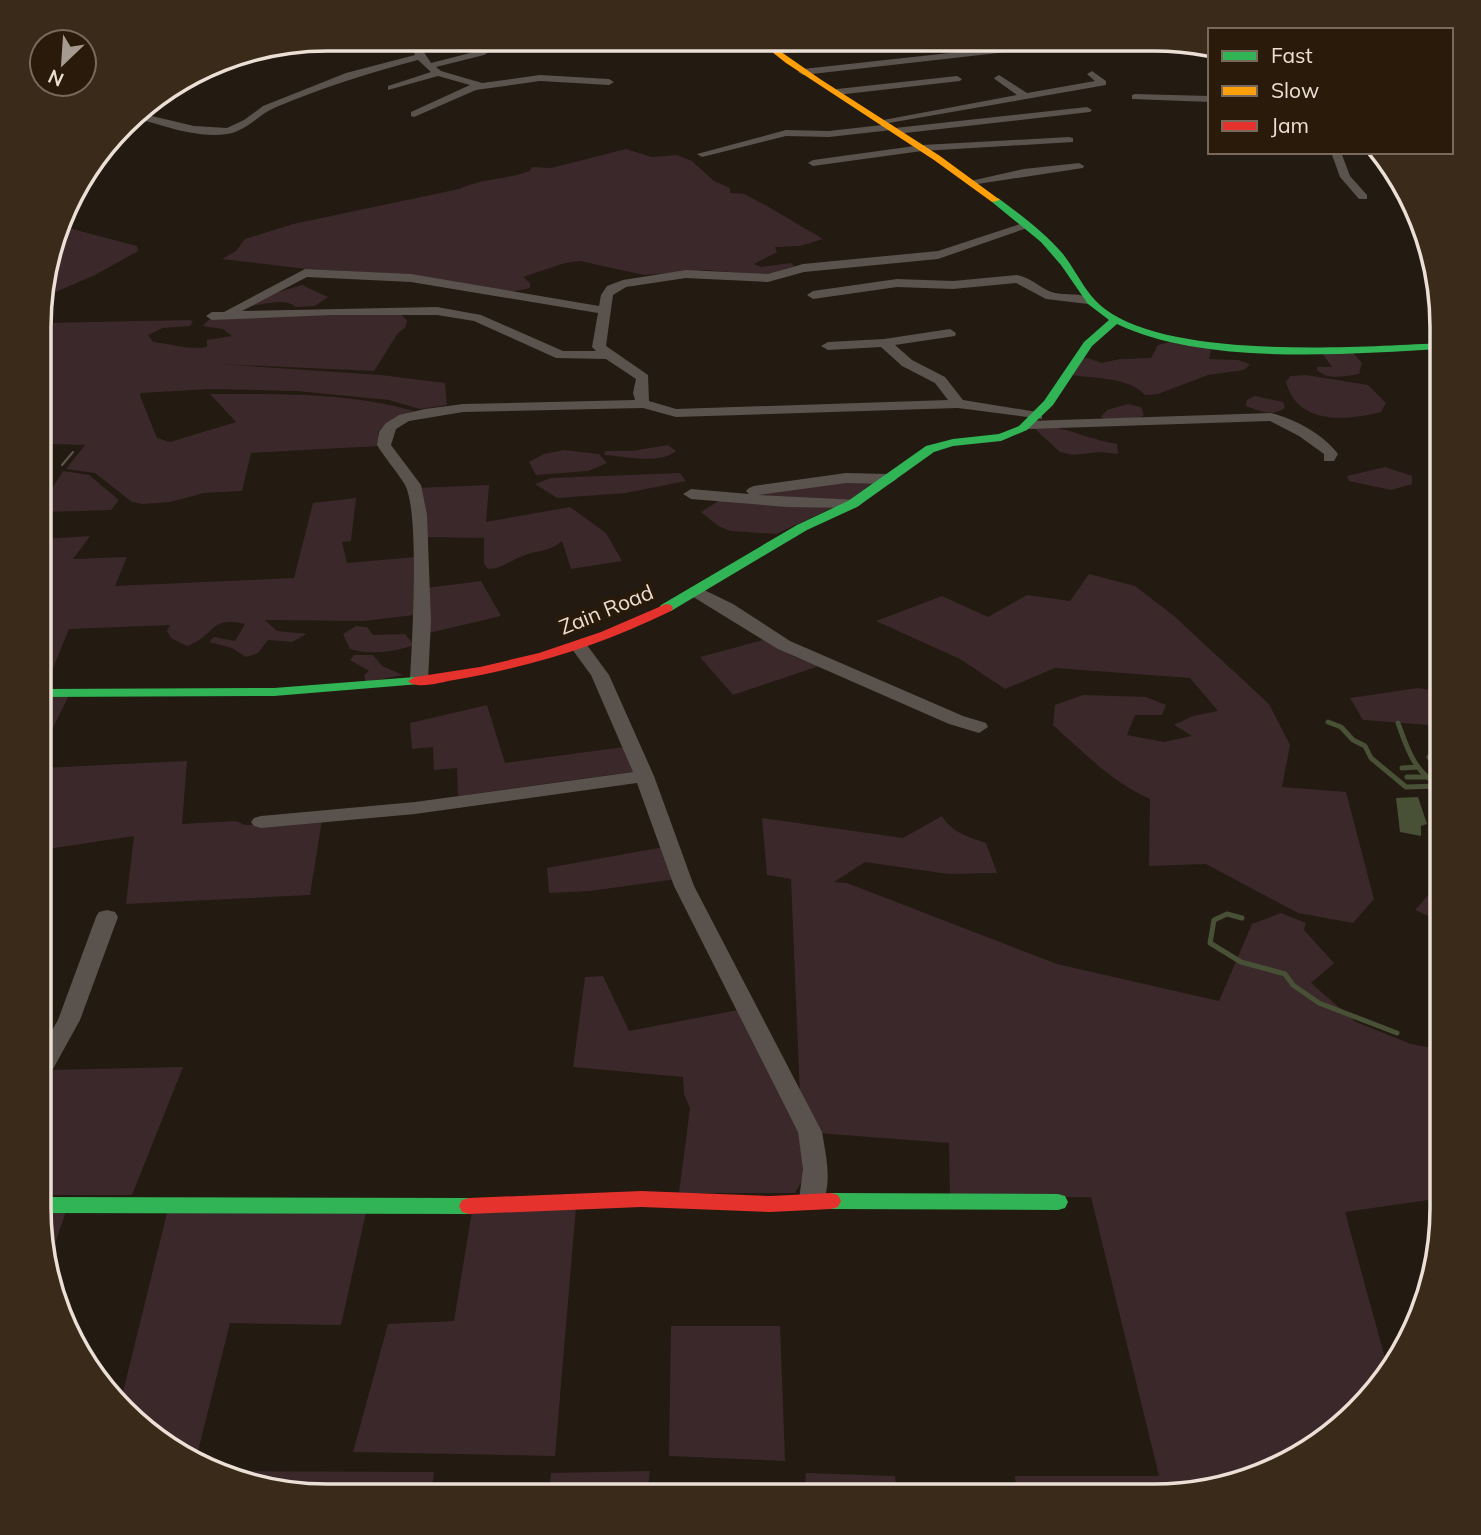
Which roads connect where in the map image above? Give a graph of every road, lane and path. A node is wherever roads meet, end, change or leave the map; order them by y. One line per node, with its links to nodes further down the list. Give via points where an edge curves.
1 (419, 51): 5 (street)
2 (483, 51): 6 (street)
3 (776, 51): 7 (street)
4 (994, 51): 7 (street)
5 (420, 57): 6 (street); 21 (street, via 340,79 266,108 228,131)
6 (428, 66): 8 (street)
7 (803, 72): 15 (street)
8 (438, 73): 13 (street, via 474,82 479,85); 14 (street)
9 (1092, 74): 16 (street, via 1103,83)
10 (999, 78): 16 (street)
11 (957, 79): 15 (street)
12 (609, 82): 13 (street, via 540,78)
13 (476, 87): 20 (street)
14 (391, 88)
15 (836, 92): 22 (street)
16 (1025, 96): 22 (street)
17 (1135, 97): 18 (street)
18 (1208, 99)
19 (1087, 110): 22 (street)
20 (414, 114)
21 (147, 118)
22 (890, 126): 24 (street); 25 (street, via 829,134 786,132)
23 (1069, 140): 24 (street)
24 (922, 148): 27 (street); 29 (street)
25 (702, 154)
26 (1337, 154): 30 (street, via 1345,177)
27 (813, 163)
28 (1079, 166): 29 (street)
29 (971, 182): 31 (street)
30 (1363, 197)
31 (1026, 225): 33 (street, via 1062,258); 34 (street, via 939,255 803,268 768,278 686,274 623,284 611,289)
32 (813, 295): 33 (street, via 897,283 953,285 1017,279 1046,295)
33 (1088, 300): 35 (street)
34 (603, 310): 40 (street, via 599,347); 40 (street, via 411,278 304,273 241,307 212,316 437,311 477,318 561,355)
35 (1115, 320): 39 (street, via 1178,337 1258,346); 43 (street, via 1093,333 1059,391)
36 (950, 333): 37 (street)
37 (884, 343): 38 (street); 42 (street, via 907,363 940,380)
38 (828, 346)
39 (1430, 347)
40 (607, 355): 41 (street, via 630,365 643,378)
41 (643, 404): 42 (street, via 692,414); 51 (street, via 463,408 404,418 386,432 384,445 414,485 419,515)
42 (958, 404): 43 (street)
43 (1033, 421): 44 (street, via 1271,417 1325,447); 45 (street, Zain Road, via 1016,432 937,446)
44 (1329, 458)
45 (889, 479): 47 (street, via 838,479); 48 (street, Zain Road)
46 (691, 494): 47 (street)
47 (727, 496): 48 (street)
48 (854, 503): 49 (street, Zain Road, via 799,529)
49 (696, 591): 50 (street, Zain Road, via 648,617); 53 (street, via 784,645)
50 (578, 645): 51 (street, Zain Road, via 532,659); 54 (street, via 596,667)
51 (419, 680): 52 (street, Zain Road, via 327,689)
52 (51, 693)
53 (979, 727)
54 (644, 776): 55 (street, via 415,808); 58 (street, via 684,886 810,1132 816,1169)
55 (261, 822)
56 (107, 917): 57 (street, via 69,1020)
57 (51, 1052)
58 (812, 1200): 59 (street); 60 (street, via 769,1204 598,1200 492,1206)
59 (1058, 1202)
60 (51, 1205)

